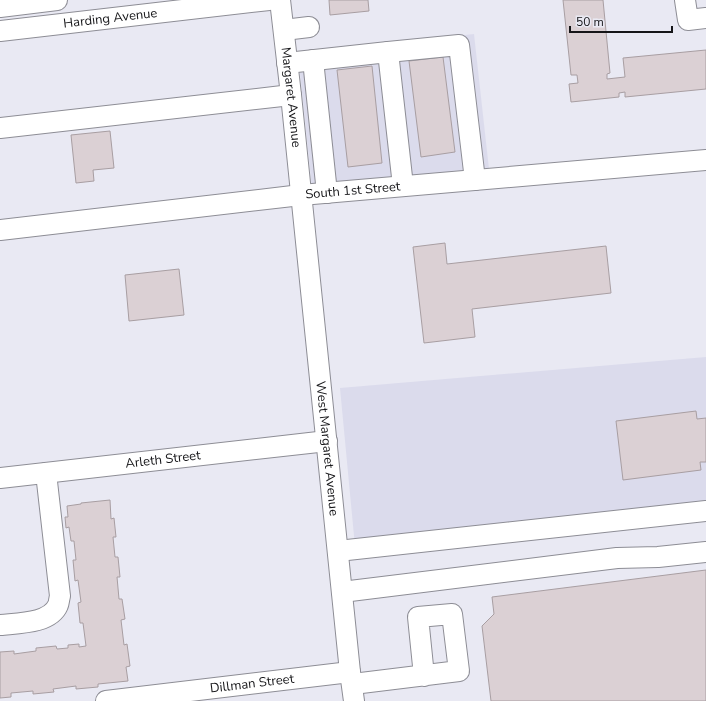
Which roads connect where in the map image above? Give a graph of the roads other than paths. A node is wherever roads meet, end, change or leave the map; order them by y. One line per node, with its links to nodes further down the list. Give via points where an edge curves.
1 (57, 0): 5 (street, Harding Avenue)
2 (269, 0): 9 (street, Harding Avenue)
3 (280, 0): 10 (street, Margaret Avenue)
4 (685, 0): 7 (street, via 688,20)
5 (26, 4): 6 (street, Harding Avenue); 9 (street)
6 (0, 7)
7 (706, 18)
8 (309, 27): 10 (street)
9 (29, 28): 11 (street, Harding Avenue)
10 (284, 30): 14 (street, Margaret Avenue)
11 (0, 31)
12 (388, 52): 13 (street); 18 (street, via 459,45); 19 (street)
13 (313, 60): 14 (street); 20 (street)
14 (287, 63): 15 (street, Margaret Avenue)
15 (291, 96): 16 (street); 21 (street, Margaret Avenue)
16 (0, 128)
17 (706, 160): 18 (street, South 1st Street)
18 (475, 180): 19 (street, South 1st Street)
19 (403, 186): 20 (street, South 1st Street)
20 (327, 193): 21 (street, South 1st Street)
21 (301, 195): 22 (street, South 1st Street); 23 (street, West Margaret Avenue)
22 (0, 230)
23 (327, 441): 24 (street, Arleth Street); 27 (street, West Margaret Avenue)
24 (46, 473): 25 (street, Arleth Street); 30 (street, via 60,596 58,606 45,618)
25 (0, 478)
26 (706, 511): 27 (street)
27 (338, 551): 29 (street, West Margaret Avenue)
28 (706, 552): 29 (street, via 617,558)
29 (342, 592): 32 (street, West Margaret Avenue)
30 (0, 625)
31 (424, 676): 32 (street, Dillman Street)
32 (353, 686): 33 (street, Dillman Street)
33 (106, 701)

